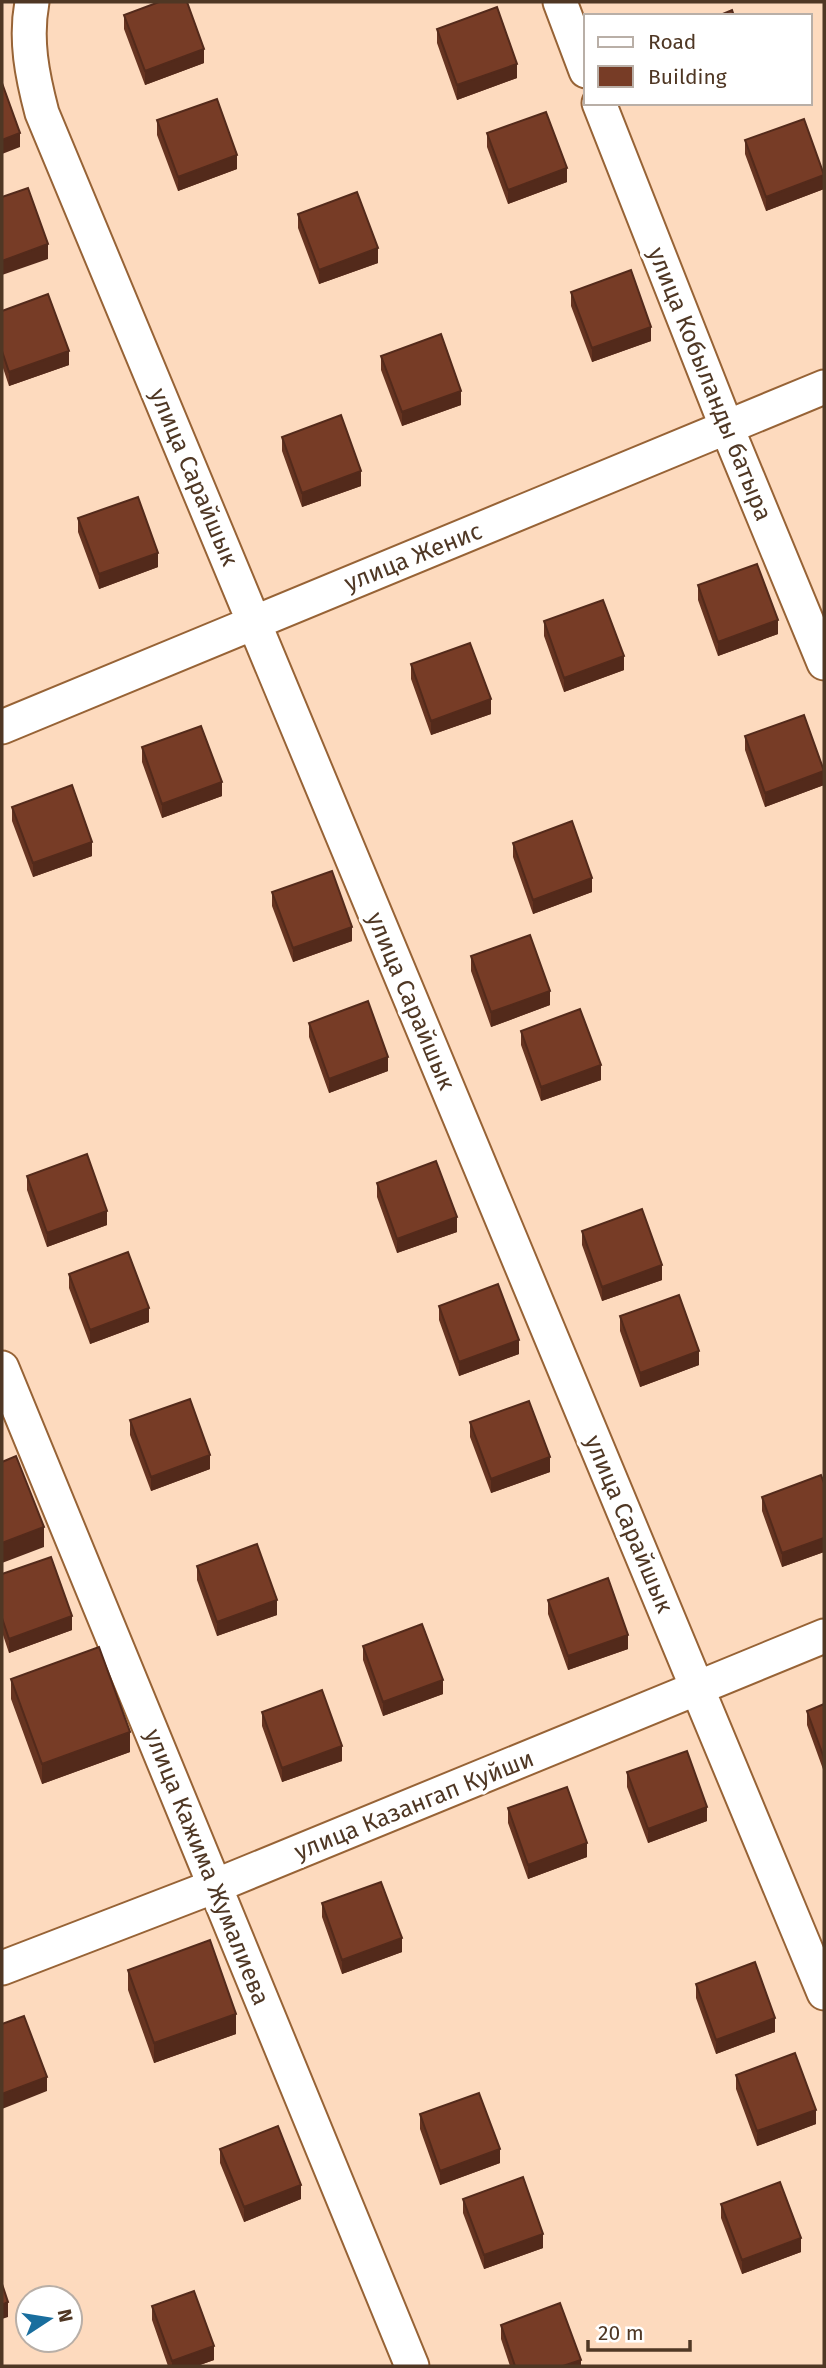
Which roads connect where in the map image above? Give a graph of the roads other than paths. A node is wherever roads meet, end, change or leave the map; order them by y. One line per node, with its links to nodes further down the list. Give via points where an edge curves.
1 (32, 2): 7 (street, улица Сарайшык, via 30,69 42,113)
2 (560, 2): 3 (street)
3 (584, 66)
4 (600, 105): 6 (street, улица Кобыланды батыра)
5 (824, 387): 6 (street, улица Женис)
6 (727, 428): 7 (street, улица Женис); 8 (street, улица Кобыланды батыра)
7 (254, 623): 9 (street, улица Женис); 12 (street, улица Сарайшык)
8 (824, 663)
9 (2, 727)
10 (2, 1368): 13 (street, улица Кажима Жумалиева)
11 (824, 1636): 12 (street, улица Казангап Куйши)
12 (698, 1689): 13 (street, улица Казангап Куйши); 15 (street, улица Сарайшык)
13 (215, 1886): 14 (street, улица Казангап Куйши); 16 (street, улица Кажима Жумалиева)
14 (2, 1968)
15 (824, 1993)
16 (412, 2366)

